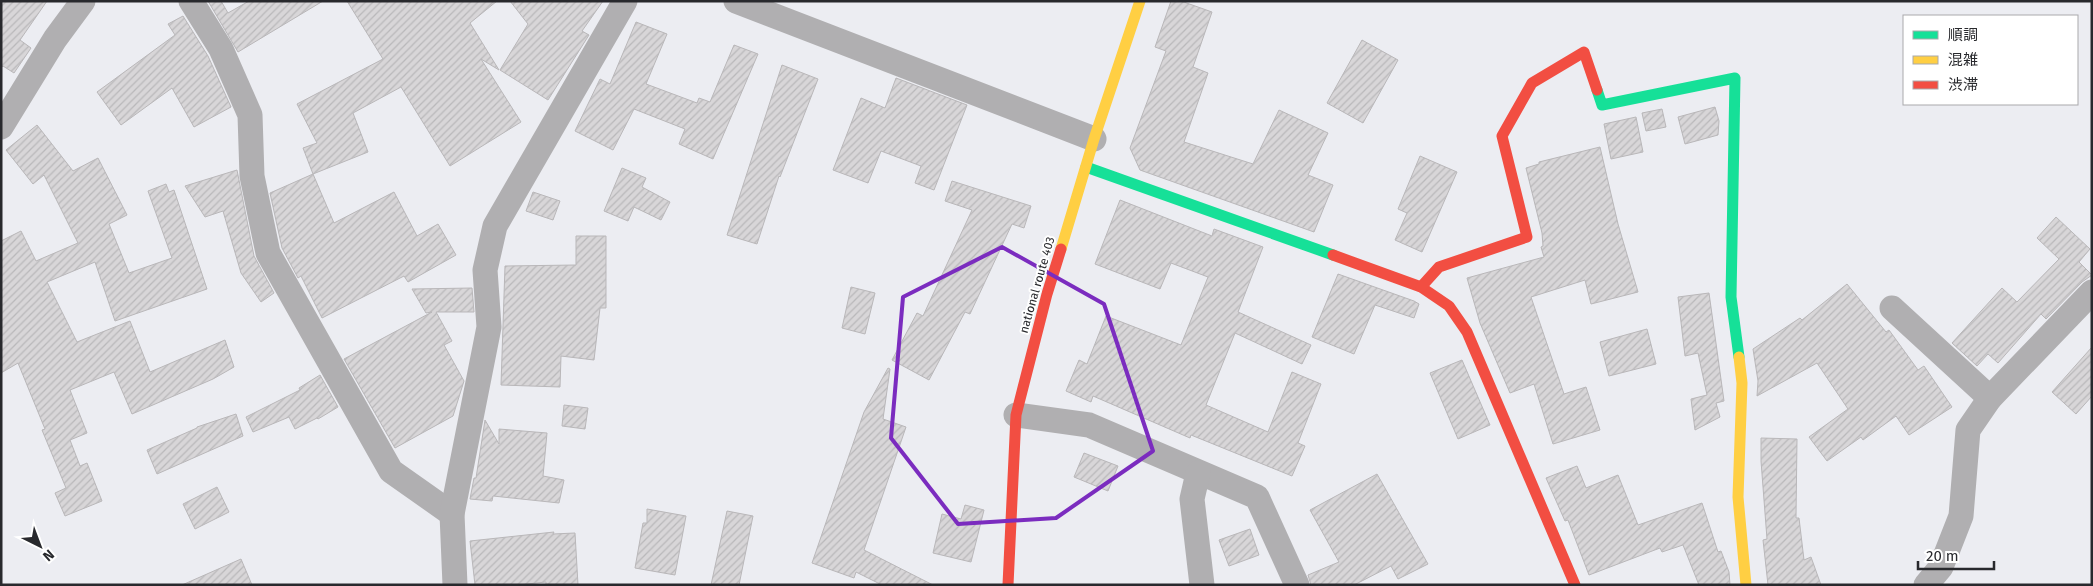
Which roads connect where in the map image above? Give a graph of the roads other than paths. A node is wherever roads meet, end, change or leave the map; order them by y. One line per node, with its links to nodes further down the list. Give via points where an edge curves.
1 (83, 1): 6 (street, via 55,39)
2 (191, 1): 15 (street, via 221,49 250,115 252,176 268,253 391,472)
3 (625, 1): 15 (street, via 495,226 485,270 489,327)
4 (736, 1): 7 (street)
5 (1140, 1): 7 (main road, national route 403)
6 (1, 127)
7 (1094, 139): 8 (main road, national route 403)
8 (1086, 167): 9 (main road); 13 (main road, national route 403, via 1047,294)
9 (1421, 287): 20 (main road, via 1449,306 1467,332); 21 (main road, via 1439,267 1527,236 1502,136 1532,84 1584,52 1602,105 1735,78 1731,296 1742,383 1738,498)
10 (2092, 292): 12 (street)
11 (1892, 308): 12 (street)
12 (1990, 398): 22 (street, via 1968,430 1961,516 1940,567)
13 (1016, 415): 14 (street, via 1089,425); 17 (main road, national route 403)
14 (1198, 473): 18 (street, via 1192,499); 19 (street, via 1257,497)
15 (452, 514): 16 (street)
16 (455, 585)
17 (1008, 585)
18 (1202, 585)
19 (1297, 585)
20 (1575, 585)
21 (1746, 585)
22 (1926, 585)

